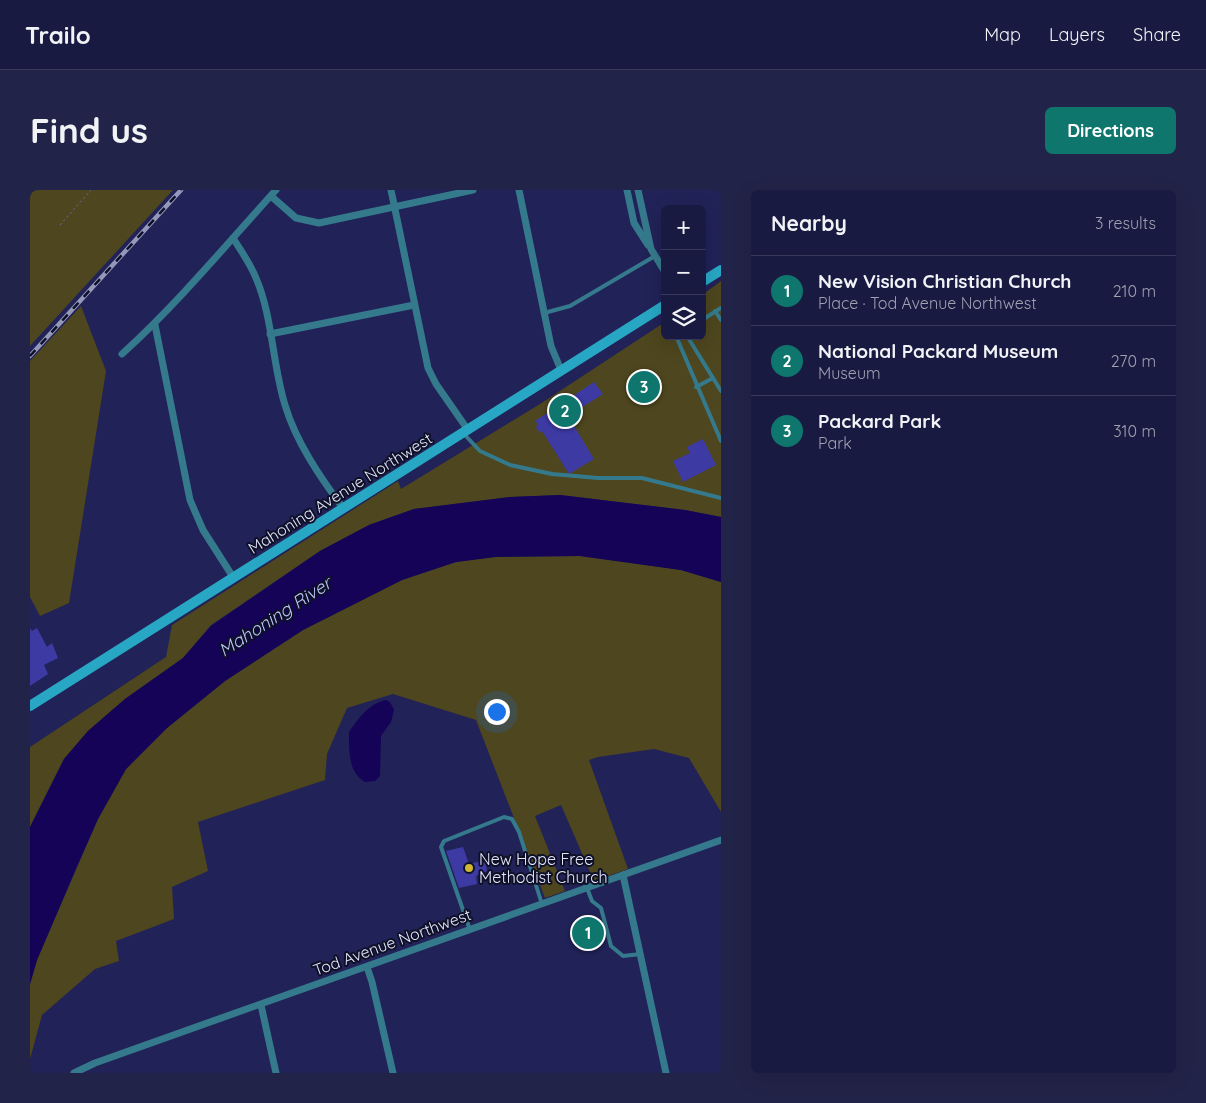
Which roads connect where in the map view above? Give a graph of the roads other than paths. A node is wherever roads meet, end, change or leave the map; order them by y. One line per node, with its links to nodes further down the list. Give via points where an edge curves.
1 (391, 190): 7 (street)
2 (473, 190): 7 (street)
3 (519, 190): 18 (street)
4 (627, 190): 9 (street, via 636,227)
5 (638, 190): 9 (street)
6 (274, 193): 7 (street, via 296,218 313,223); 8 (street)
7 (394, 206): 14 (street)
8 (233, 238): 21 (street, via 172,302); 22 (street, via 256,279)
9 (651, 249): 10 (street)
10 (655, 256): 11 (street); 18 (lane, via 570,306)
11 (661, 266)
12 (721, 270): 13 (main road)
13 (706, 279)
14 (414, 305): 22 (street); 30 (street, via 432,377)
15 (721, 308): 17 (lane)
16 (661, 310): 26 (main road, Mahoning Avenue Northwest)
17 (716, 311): 19 (lane); 20 (lane)
18 (544, 313): 26 (street, via 551,346)
19 (706, 317)
20 (721, 320)
21 (155, 325): 25 (street); 34 (street, via 193,509)
22 (270, 334): 33 (street, via 282,396 291,423)
23 (678, 340): 28 (lane)
24 (689, 340): 27 (lane)
25 (122, 354)
26 (561, 370): 30 (main road, Mahoning Avenue Northwest)
27 (713, 378): 28 (lane); 29 (lane)
28 (696, 387): 31 (lane)
29 (721, 391)
30 (465, 432): 32 (lane, via 480,451 510,465 552,474 642,478); 33 (main road, Mahoning Avenue Northwest)
31 (721, 441)
32 (721, 498)
33 (343, 508): 34 (main road, Mahoning Avenue Northwest)
34 (233, 577): 35 (main road, Mahoning Avenue Northwest)
35 (30, 706)
36 (721, 840): 37 (street, Tod Avenue Northwest)
37 (623, 875): 38 (street, Tod Avenue Northwest); 41 (street)
38 (587, 888): 39 (street, Tod Avenue Northwest); 41 (lane, via 592,901 601,908 611,946 623,956)
39 (542, 904): 40 (street, Tod Avenue Northwest); 40 (lane, via 519,832 512,820 504,817 444,841 441,847)
40 (470, 930): 42 (street, Tod Avenue Northwest)
41 (641, 954): 47 (street)
42 (366, 967): 43 (street, Tod Avenue Northwest); 46 (street)
43 (261, 1005): 44 (street, Tod Avenue Northwest); 45 (street)
44 (74, 1073)
45 (276, 1073)
46 (393, 1073)
47 (666, 1073)

